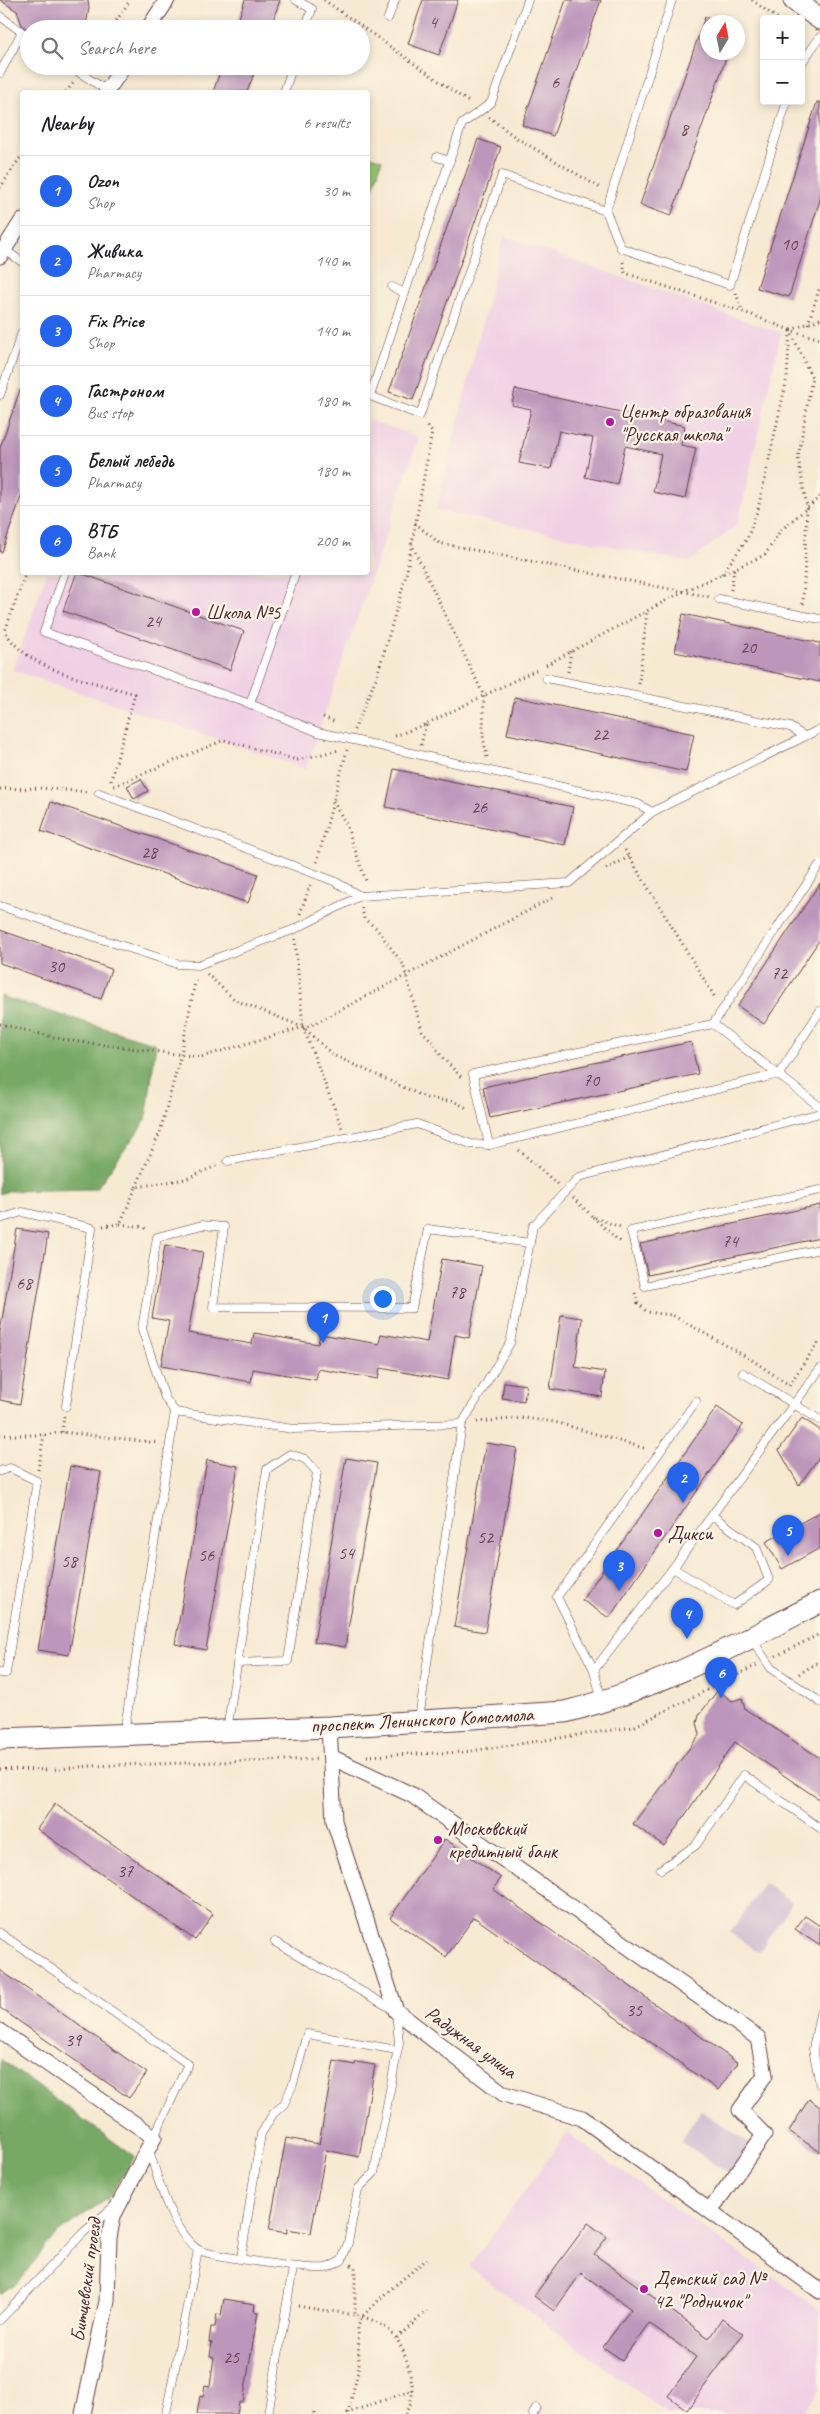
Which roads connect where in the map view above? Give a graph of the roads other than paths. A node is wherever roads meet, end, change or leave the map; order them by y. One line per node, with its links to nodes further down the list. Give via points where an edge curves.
1 (167, 0): 10 (street)
2 (296, 0): 11 (lane, via 312,9)
3 (395, 0): 8 (lane)
4 (528, 0): 25 (lane, via 491,103 462,124)
5 (672, 0): 26 (lane)
6 (794, 0): 9 (main road)
7 (0, 16): 12 (lane)
8 (388, 18)
9 (820, 19)
10 (154, 20)
11 (308, 20)
12 (20, 31)
13 (820, 37): 15 (lane)
14 (20, 43): 16 (lane)
15 (804, 60)
16 (0, 73)
17 (83, 75): 20 (lane)
18 (118, 75): 21 (street)
19 (290, 75): 22 (lane)
20 (104, 90)
21 (108, 90)
22 (285, 90)
23 (786, 105): 26 (lane, via 730,284 622,248)
24 (437, 157): 25 (lane)
25 (450, 161): 31 (lane)
26 (606, 211): 35 (lane, via 502,175 420,414)
27 (20, 224): 28 (street)
28 (2, 252): 29 (lane)
29 (20, 261)
30 (392, 287): 31 (lane)
31 (406, 293): 33 (lane)
32 (20, 338): 34 (lane)
33 (370, 393)
34 (0, 395)
35 (370, 396)
36 (64, 575): 41 (lane, via 44,632)
37 (295, 575): 41 (lane)
38 (720, 598): 39 (lane)
39 (820, 620)
40 (546, 678): 43 (lane, via 790,727)
41 (250, 704): 45 (lane, via 318,732 638,804)
42 (820, 729): 43 (lane)
43 (804, 736): 45 (lane)
44 (99, 793): 47 (lane, via 314,873)
45 (652, 812): 47 (lane, via 569,883)
46 (820, 864): 50 (lane)
47 (360, 896): 48 (lane, via 294,929 198,965 178,964)
48 (0, 906)
49 (820, 1011): 51 (lane)
50 (713, 1024): 51 (lane); 54 (lane, via 474,1074)
51 (778, 1074): 52 (lane); 54 (lane)
52 (820, 1107)
53 (820, 1112): 58 (lane, via 579,1177 533,1226)
54 (489, 1146): 55 (lane, via 472,1144 417,1124)
55 (228, 1161)
56 (820, 1190): 59 (lane, via 631,1230 645,1286)
57 (0, 1219): 64 (lane, via 22,1212 92,1228)
58 (530, 1243): 65 (lane, via 428,1229 412,1308 213,1308 224,1227 202,1225 157,1237 142,1329 165,1398); 67 (lane, via 510,1343)
59 (820, 1249)
60 (820, 1369): 63 (lane)
61 (742, 1372): 63 (lane)
62 (696, 1401): 74 (lane, via 557,1597)
63 (795, 1404): 66 (lane); 69 (lane)
64 (66, 1406)
65 (175, 1412): 67 (lane, via 293,1429); 81 (lane)
66 (820, 1420)
67 (462, 1424): 78 (lane)
68 (0, 1470): 75 (lane, via 10,1468 37,1481 6,1673)
69 (713, 1516): 70 (lane); 70 (lane, via 756,1547 769,1580 734,1605)
70 (673, 1568): 74 (lane)
71 (820, 1602): 72 (main road, проспект Ленинского Комсомола)
72 (751, 1638): 76 (main road, проспект Ленинского Комсомола, via 679,1674); 77 (lane, via 771,1668)
73 (237, 1663): 73 (lane, via 288,1660 317,1472 305,1459 290,1454 267,1469); 80 (lane)
74 (594, 1670): 76 (lane)
75 (0, 1673)
76 (602, 1702): 78 (main road, проспект Ленинского Комсомола, via 565,1712)
77 (820, 1702)
78 (419, 1721): 79 (main road, проспект Ленинского Комсомола)
79 (329, 1727): 80 (main road, проспект Ленинского Комсомола); 83 (street, Радужная улица)
80 (227, 1730): 81 (main road, проспект Ленинского Комсомола)
81 (124, 1734): 82 (main road, проспект Ленинского Комсомола)
82 (0, 1740)
83 (331, 1757): 88 (street, Радужная улица, via 334,1821); 95 (street, via 412,1794 758,2038 765,2075 740,2110 764,2135)
84 (820, 1828): 85 (lane, via 744,1775 696,1845)
85 (661, 1869)
86 (0, 1932): 93 (lane, via 188,2064)
87 (275, 1942): 88 (lane)
88 (396, 2011): 91 (lane); 95 (street, Радужная улица, via 504,2094 582,2118)
89 (820, 2014): 92 (lane, via 813,2049)
90 (0, 2031): 93 (street)
91 (397, 2050): 97 (lane, via 306,2034 293,2084 284,2104 273,2114 261,2134); 98 (lane, via 374,2173 358,2189 342,2260 326,2268)
92 (820, 2085)
93 (151, 2142): 94 (street, Битцевский проезд); 96 (lane, via 171,2211 184,2235)
94 (122, 2198): 100 (lane, via 84,2232); 101 (street, Битцевский проезд, via 109,2238 107,2301)
95 (710, 2211): 99 (street, Радужная улица)
96 (198, 2250): 97 (lane); 102 (lane)
97 (241, 2258): 98 (lane)
98 (293, 2268): 103 (lane)
99 (820, 2291)
100 (0, 2320)
101 (83, 2414)
102 (166, 2414)
103 (268, 2414)

